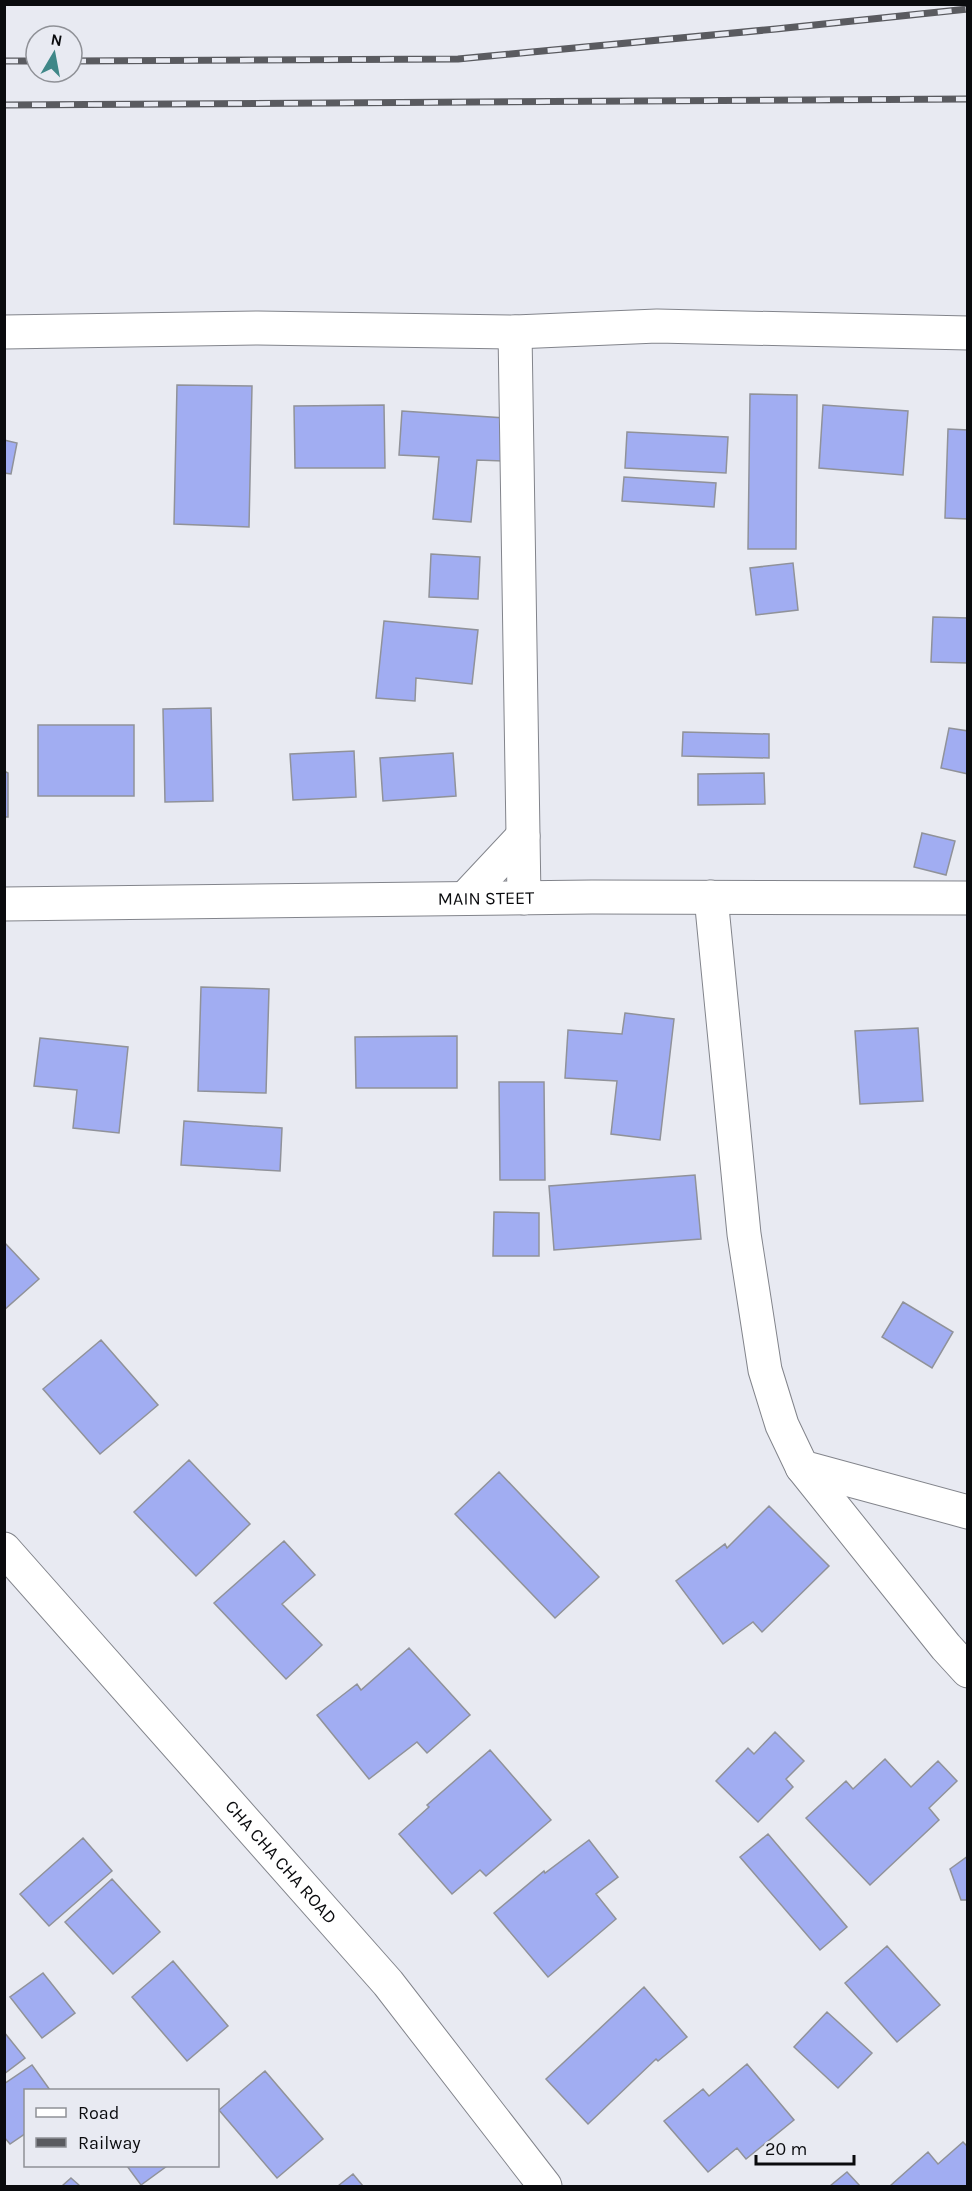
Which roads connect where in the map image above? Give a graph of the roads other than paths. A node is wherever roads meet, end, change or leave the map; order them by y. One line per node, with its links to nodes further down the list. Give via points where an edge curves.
1 (4, 332): 2 (street, via 258,328)
2 (515, 332): 3 (street, via 657,326); 4 (street)
3 (968, 333)
4 (523, 836): 6 (street); 7 (street)
5 (711, 897): 7 (street, MAIN STEET); 8 (street, MAIN STEET); 10 (street, via 744,1234 756,1313 782,1425)
6 (465, 898): 7 (street, MAIN STEET); 9 (street, MAIN STEET)
7 (524, 898)
8 (968, 898)
9 (4, 904)
10 (802, 1467): 11 (street); 13 (street)
11 (968, 1512)
12 (4, 1549): 14 (street, CHA CHA CHA ROAD, via 388,1983)
13 (968, 1671)
14 (545, 2187)

